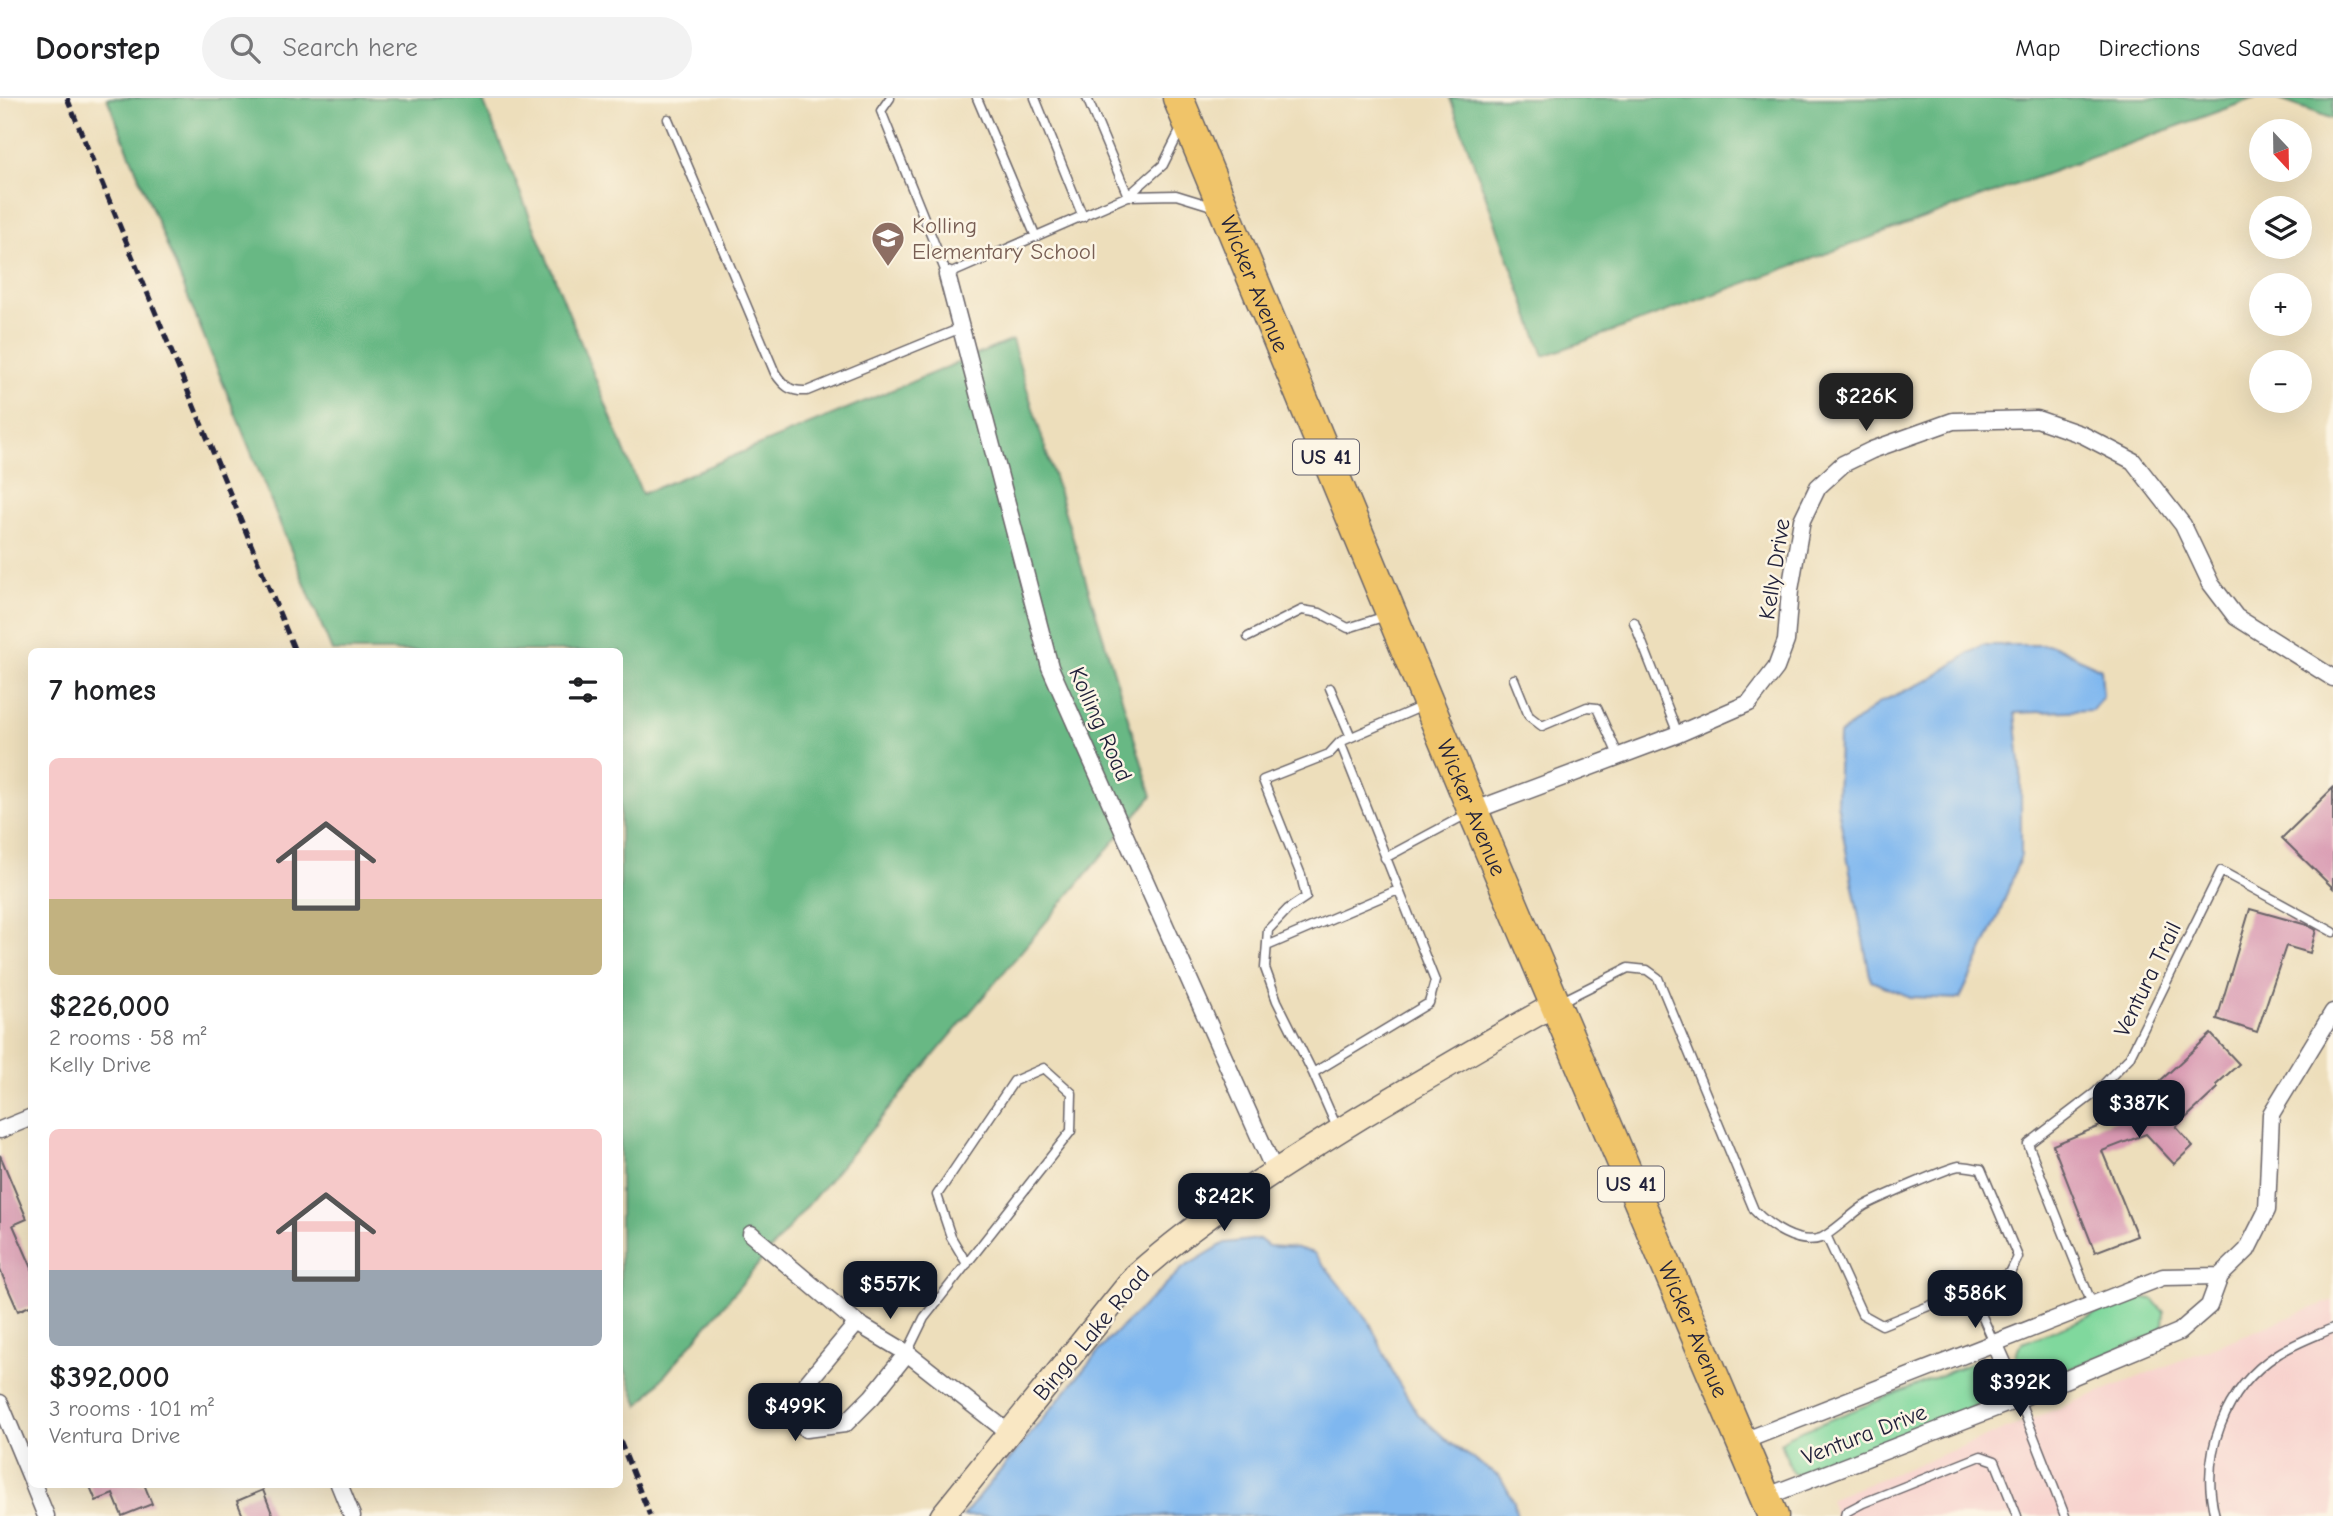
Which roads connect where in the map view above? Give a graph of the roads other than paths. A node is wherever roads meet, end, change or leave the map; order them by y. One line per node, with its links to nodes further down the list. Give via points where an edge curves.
1 (890, 98): 11 (lane, via 881,111)
2 (977, 98): 10 (lane)
3 (1035, 98): 9 (lane)
4 (1087, 98): 7 (lane)
5 (1182, 108): 7 (lane, via 1163,165); 8 (highway, Wicker Avenue / US 41)
6 (668, 119): 12 (lane, via 783,385 795,392 807,391)
7 (1128, 196): 8 (lane, via 1176,195); 9 (lane)
8 (1224, 210): 13 (highway, Wicker Avenue / US 41)
9 (1083, 217): 10 (lane)
10 (1036, 237): 11 (lane)
11 (947, 275): 12 (street, Kolling Road)
12 (961, 328): 35 (street, Kolling Road, via 1051,667)
13 (1392, 614): 15 (lane, via 1349,628 1320,613 1302,610); 19 (highway, Wicker Avenue / US 41)
14 (1634, 622): 20 (lane)
15 (1248, 637)
16 (2333, 678): 20 (street, Kelly Drive, via 2236,617 2211,584 2183,525 2133,461 2083,435 2037,419 1953,421 1872,450 1843,464 1818,486 1802,520 1786,641 1776,668 1749,703)
17 (1514, 679): 23 (lane, via 1529,716 1542,726 1587,707 1597,708)
18 (1330, 688): 21 (lane)
19 (1429, 703): 21 (lane); 24 (highway, Wicker Avenue / US 41)
20 (1678, 734): 23 (street, Kelly Drive)
21 (1351, 737): 22 (lane)
22 (1340, 742): 25 (lane); 28 (lane, via 1329,754 1263,780 1306,897 1268,930)
23 (1619, 757): 24 (street, Kelly Drive)
24 (1473, 811): 25 (lane); 29 (highway, Wicker Avenue / US 41)
25 (1385, 858): 26 (lane)
26 (1398, 890): 28 (lane); 31 (lane, via 1435,981 1429,1003)
27 (2333, 932): 41 (lane, Ventura Trail, via 2221,871 2129,1058 2095,1093 2028,1144)
28 (1267, 946): 31 (lane, via 1265,968 1276,1001)
29 (1554, 1005): 34 (street, Bingo Lake Road); 37 (lane, via 1628,968 1647,970 1658,978 1754,1210 1766,1223 1803,1240); 49 (highway, Wicker Avenue / US 41)
30 (2333, 1012): 39 (street, Ventura Drive, via 2271,1114 2267,1210 2247,1250)
31 (1313, 1073): 34 (lane)
32 (28, 1119): 33 (street)
33 (0, 1130)
34 (1339, 1131): 35 (street, Bingo Lake Road)
35 (1274, 1170): 48 (street, Bingo Lake Road, via 1173,1242 1136,1275)
36 (751, 1234): 42 (street)
37 (1826, 1235): 40 (lane, via 1862,1314 1882,1325); 40 (lane, via 1868,1203 1959,1166 1981,1169 2018,1256 2010,1273)
38 (967, 1264): 38 (lane, via 1071,1131 1072,1093 1044,1068 1014,1081 937,1195 951,1237); 45 (lane, via 924,1318)
39 (2220, 1276): 41 (street, Ventura Drive, via 2163,1277); 46 (street, Ventura Drive, via 2208,1306 2179,1332)
40 (1970, 1289): 44 (lane)
41 (2092, 1304): 44 (street, Ventura Drive)
42 (857, 1322): 45 (street); 45 (street, via 792,1405 806,1429 845,1424)
43 (2333, 1328): 60 (lane, via 2278,1354 2249,1379 2232,1402 2211,1454)
44 (1994, 1343): 46 (street); 49 (street, Ventura Drive)
45 (907, 1353): 48 (street)
46 (2019, 1399): 53 (street, Ventura Drive); 54 (lane)
47 (0, 1403): 50 (street)
48 (1009, 1433): 57 (street, Bingo Lake Road)
49 (1741, 1442): 53 (highway, Wicker Avenue / US 41)
50 (28, 1472)
51 (34, 1488): 55 (street)
52 (341, 1488): 56 (street)
53 (1769, 1506)
54 (2062, 1515)
55 (46, 1516)
56 (352, 1516)
57 (942, 1516)
58 (1845, 1516): 59 (lane, via 1863,1503 1981,1456 1995,1461)
59 (2017, 1516)
60 (2215, 1516)

